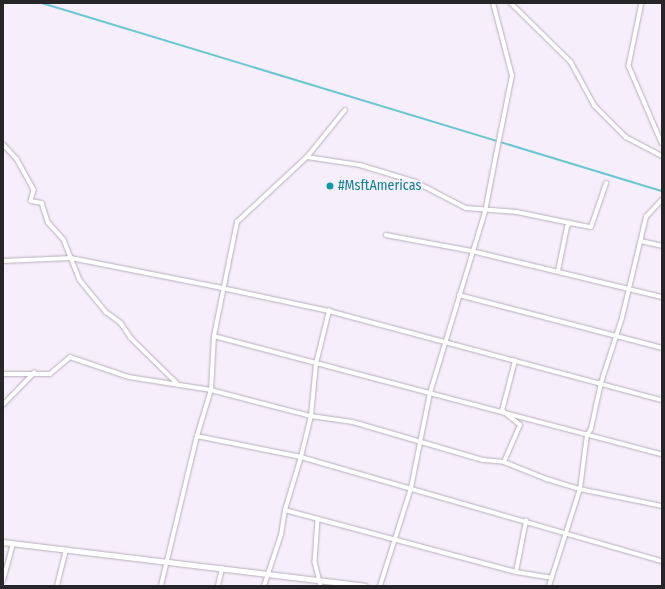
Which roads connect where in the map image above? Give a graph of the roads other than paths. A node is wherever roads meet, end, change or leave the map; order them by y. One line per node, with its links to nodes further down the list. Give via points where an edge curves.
1 (493, 3): 11 (street, via 512,76)
2 (511, 3): 7 (street, via 571,62 595,106 626,137)
3 (642, 3): 5 (street, via 629,66)
4 (345, 110): 8 (street)
5 (662, 143)
6 (3, 144): 17 (street, via 18,159 34,190 31,201 42,203 48,222 60,235)
7 (662, 156)
8 (307, 157): 11 (street, via 360,165 416,182 466,208); 20 (street, via 237,222)
9 (606, 184): 12 (street, via 591,227)
10 (662, 200): 14 (street, via 646,217)
11 (485, 212): 12 (street, via 517,212); 16 (street)
12 (570, 223): 19 (street, via 565,233)
13 (386, 235): 16 (street)
14 (641, 241): 15 (street); 21 (street)
15 (662, 246)
16 (472, 251): 19 (street); 22 (street)
17 (71, 258): 18 (street); 20 (street); 33 (street, via 80,280 102,309 121,323 131,338)
18 (3, 261)
19 (558, 272): 21 (street)
20 (222, 288): 24 (street); 25 (street)
21 (629, 289): 23 (street); 26 (street)
22 (459, 295): 26 (street); 27 (street)
23 (662, 298)
24 (329, 311): 27 (street); 30 (street)
25 (214, 336): 30 (street); 35 (street)
26 (615, 336): 28 (street); 34 (street)
27 (446, 342): 29 (street); 36 (street)
28 (662, 348)
29 (515, 360): 34 (street); 39 (street)
30 (316, 364): 36 (street); 40 (street)
31 (34, 373): 32 (street); 33 (street, via 50,374 70,357 130,376); 38 (street)
32 (3, 374)
33 (177, 383): 35 (street)
34 (601, 383): 37 (street); 41 (street, via 591,430)
35 (211, 390): 40 (street); 42 (street)
36 (430, 393): 39 (street); 43 (street)
37 (662, 400)
38 (3, 405)
39 (502, 411): 41 (street); 46 (street, via 520,425)
40 (310, 416): 43 (street, via 353,422); 45 (street)
41 (587, 435): 44 (street); 48 (street)
42 (197, 436): 45 (street); 59 (street)
43 (421, 440): 46 (street, via 483,460); 47 (street)
44 (662, 454)
45 (301, 457): 47 (street); 50 (street)
46 (504, 462): 48 (street)
47 (412, 488): 52 (street); 54 (street)
48 (580, 489): 49 (street); 53 (street)
49 (662, 506)
50 (285, 510): 51 (street); 62 (street, via 281,535)
51 (318, 520): 54 (street); 65 (street, via 315,562)
52 (526, 521): 53 (street); 61 (street)
53 (568, 532): 58 (street); 63 (street)
54 (397, 539): 61 (street); 71 (street)
55 (3, 542): 56 (street)
56 (13, 544): 57 (street); 64 (street)
57 (66, 550): 59 (street); 66 (street)
58 (662, 561)
59 (167, 562): 60 (street); 67 (street)
60 (222, 568): 62 (street); 68 (street)
61 (516, 572): 63 (street)
62 (266, 574): 65 (street); 69 (street)
63 (552, 578): 72 (street)
64 (3, 581)
65 (321, 584): 70 (street)
66 (57, 586)
67 (161, 586)
68 (218, 586)
69 (264, 586)
70 (364, 586)
71 (380, 586)
72 (549, 586)

